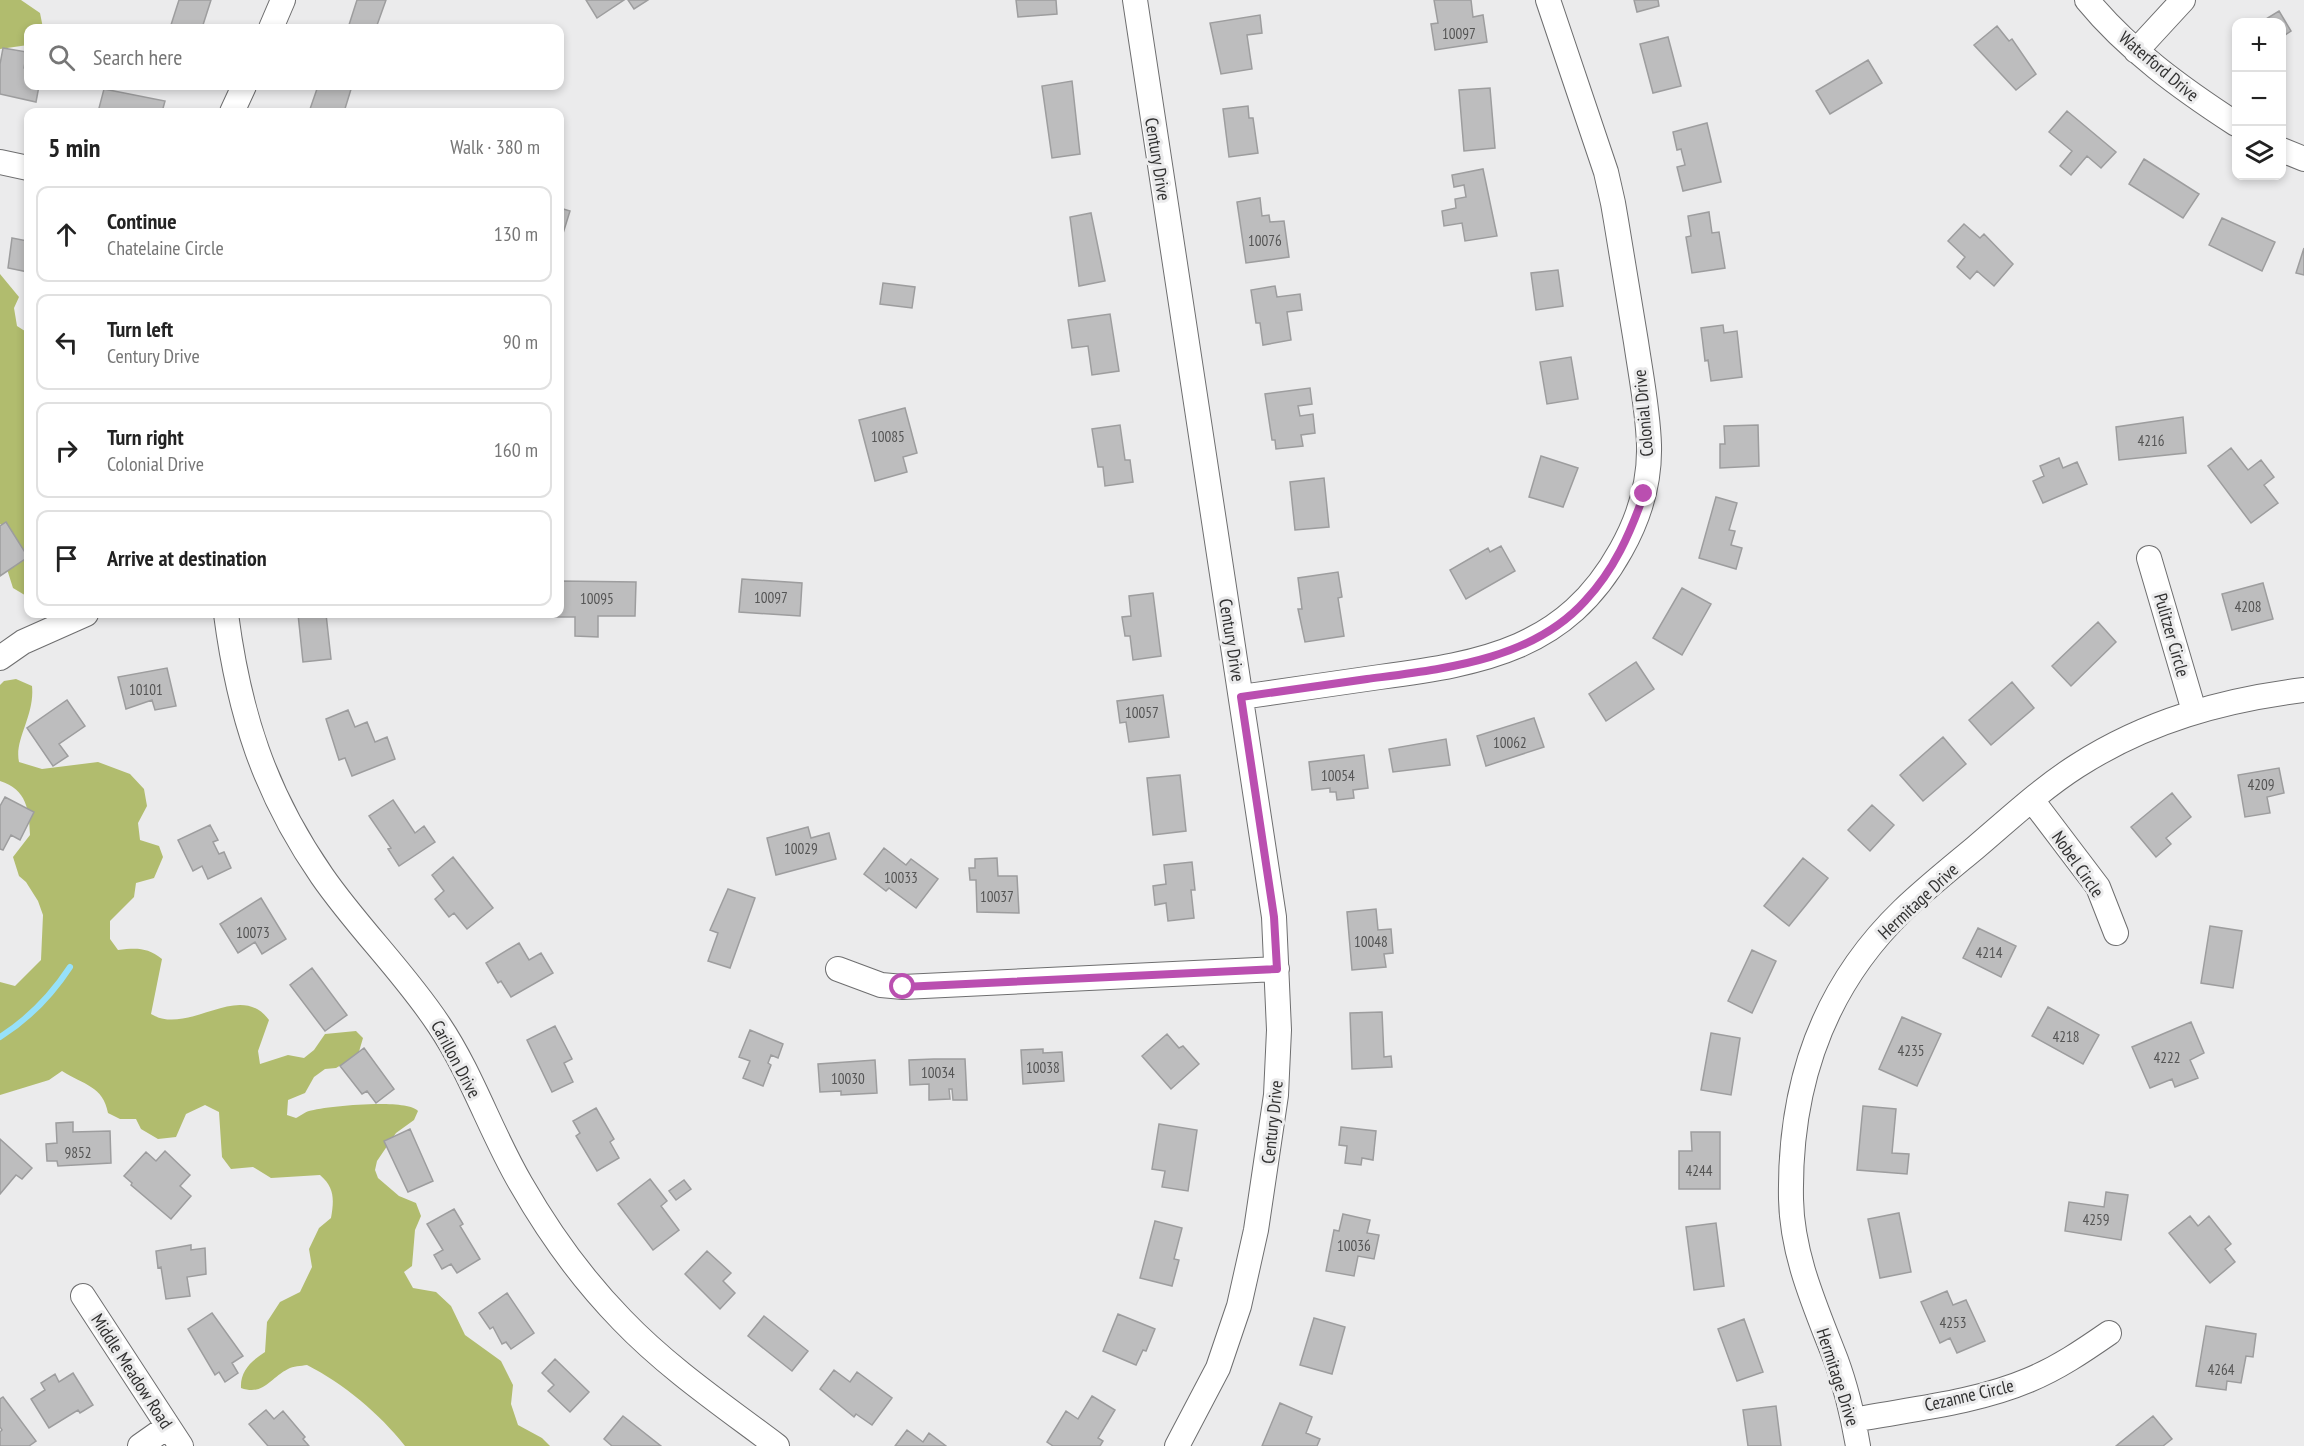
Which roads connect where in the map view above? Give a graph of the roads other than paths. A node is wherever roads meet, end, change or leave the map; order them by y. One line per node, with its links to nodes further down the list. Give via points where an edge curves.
1 (284, 0): 6 (street)
2 (1135, 0): 20 (street, Century Drive)
3 (1548, 0): 20 (street, Colonial Drive, via 1606,172 1645,400 1649,447 1644,494 1631,532 1610,571 1584,602 1554,627 1517,648 1440,669)
4 (2086, 0): 7 (street, Waterford Drive)
5 (2182, 0): 7 (street)
6 (273, 24)
7 (2136, 51): 10 (street, Waterford Drive)
8 (242, 90): 9 (street)
9 (234, 108)
10 (2232, 121)
11 (2286, 152): 12 (street)
12 (2304, 159)
13 (0, 162): 14 (street)
14 (24, 167)
15 (2149, 558): 21 (street, Pulitzer Circle)
16 (77, 618): 18 (street, via 23,642)
17 (227, 618): 31 (street, Carillon Drive, via 235,677 251,735 294,833 323,877 418,992 446,1035 497,1142 554,1237 622,1321 693,1384)
18 (0, 658)
19 (2304, 690): 21 (street, Hermitage Drive)
20 (1241, 697): 25 (street, Century Drive, via 1274,917)
21 (2194, 711): 22 (street, Hermitage Drive, via 2114,744 2076,766)
22 (2031, 800): 23 (street, Nobel Circle, via 2098,888); 28 (street, Hermitage Drive, via 1880,934 1833,1000 1812,1048 1799,1098 1791,1202 1808,1292 1837,1362)
23 (2116, 933)
24 (838, 969): 25 (street, via 881,985 903,987)
25 (1277, 969): 32 (street, Century Drive, via 1276,1095 1256,1230 1239,1306 1218,1368)
26 (83, 1296): 29 (street, Middle Meadow Road)
27 (2109, 1333): 28 (street, Cezanne Circle, via 2068,1361 2002,1389)
28 (1853, 1420): 33 (street, Hermitage Drive)
29 (174, 1436): 30 (street)
30 (140, 1446)
31 (777, 1446)
32 (1177, 1446)
33 (1858, 1446)

